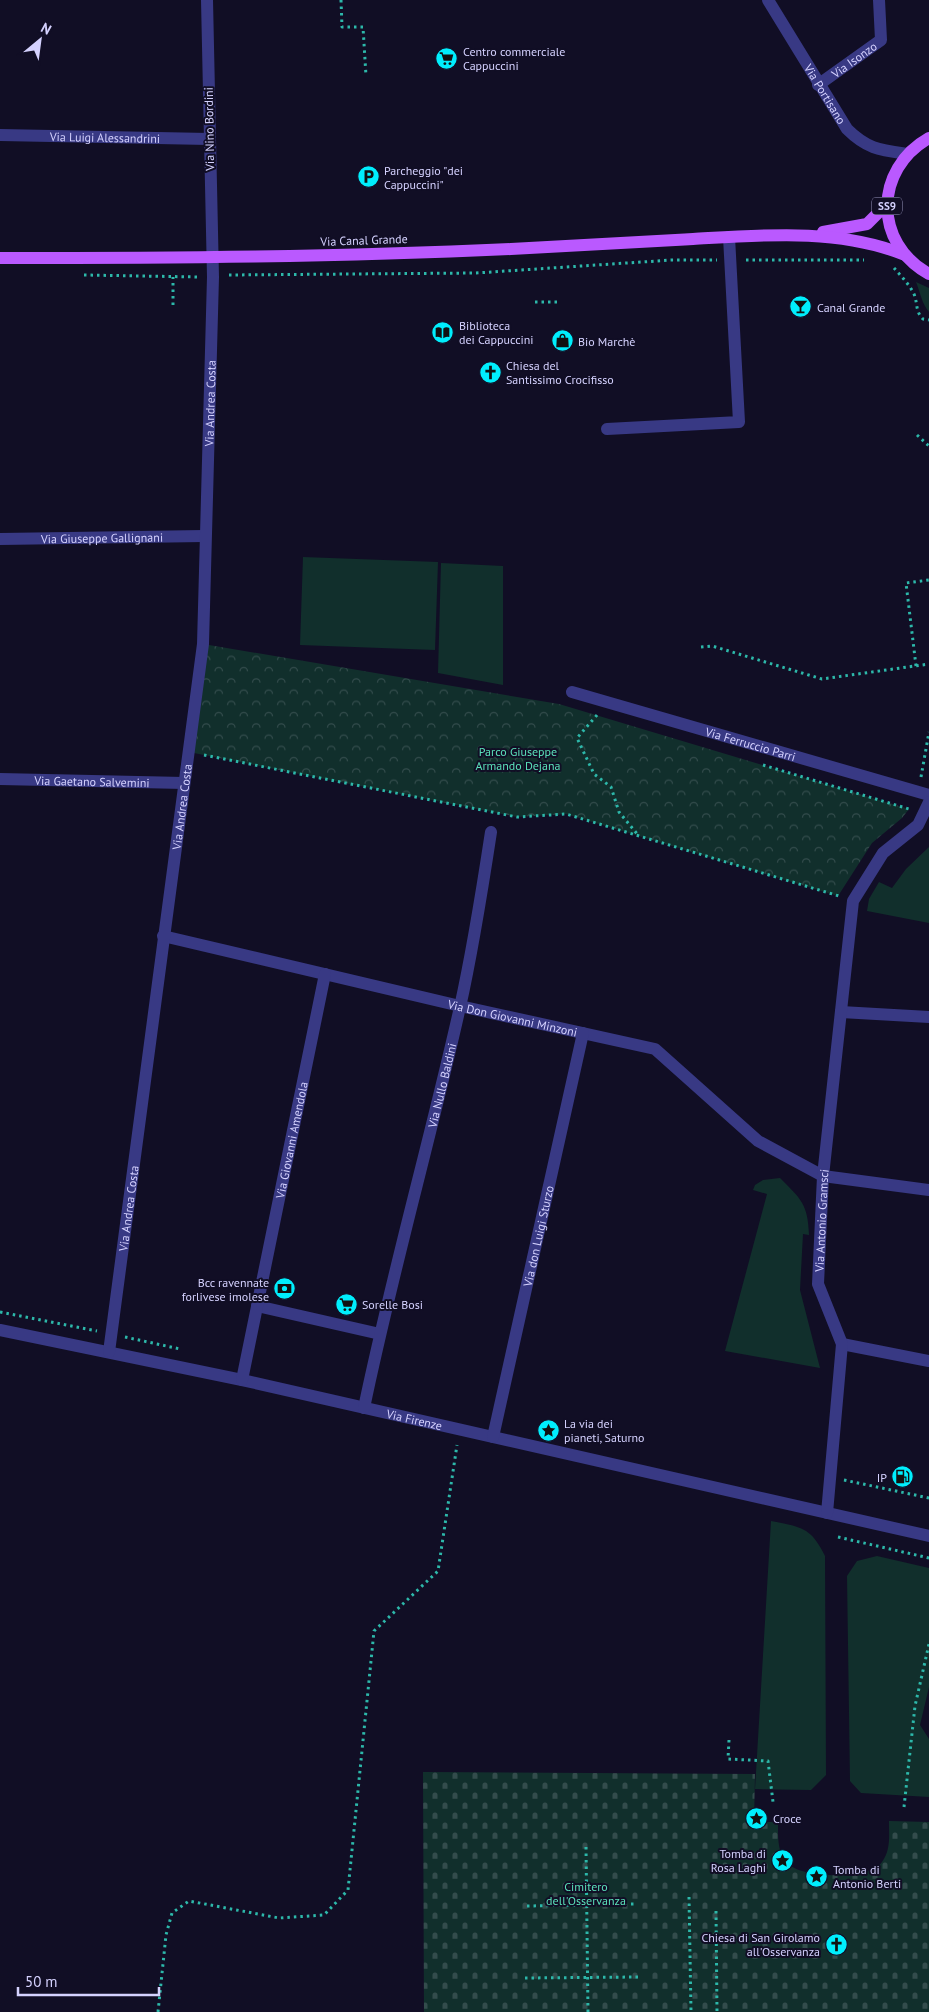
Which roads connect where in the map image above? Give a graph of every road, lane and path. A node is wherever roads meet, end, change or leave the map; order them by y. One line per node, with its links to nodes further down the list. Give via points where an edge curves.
1 (208, 0): 9 (street, Via Nino Bordini)
2 (341, 0): 5 (path, via 342,27 363,26)
3 (768, 0): 6 (street, Via Portisano)
4 (879, 0): 6 (street, Via Isonzo, via 881,40)
5 (366, 76)
6 (818, 85): 10 (street, Via Portisano, via 847,129 859,141 870,147)
7 (0, 135): 9 (street, Via Luigi Alessandrini)
8 (929, 138): 10 (main road, SS9)
9 (209, 139): 16 (street, Via Nino Bordini)
10 (908, 154): 11 (main road, SS9, via 897,169)
11 (887, 204): 12 (main road, Via Canal Grande, via 867,224); 14 (main road, SS9, via 894,240)
12 (791, 236): 13 (main road, Via Canal Grande); 14 (main road, Via Canal Grande, via 855,241 883,246)
13 (729, 237): 16 (main road, Via Canal Grande, via 509,249); 30 (street, via 739,422)
14 (905, 255): 22 (main road, SS9)
15 (0, 258): 16 (main road, Via Canal Grande)
16 (212, 259): 33 (street, Via Andrea Costa)
17 (760, 259): 19 (path)
18 (717, 260): 21 (path, via 476,273)
19 (873, 260)
20 (887, 266): 29 (path, via 894,268 908,284 917,313)
21 (235, 274)
22 (929, 274)
23 (77, 275): 24 (path)
24 (173, 277): 25 (path); 28 (path)
25 (199, 277)
26 (535, 302): 27 (path)
27 (560, 302)
28 (173, 305)
29 (929, 320)
30 (608, 429)
31 (917, 435): 32 (path)
32 (929, 446)
33 (204, 536): 34 (street, Via Giuseppe Gallignani); 42 (street, Via Andrea Costa, via 202,644)
34 (0, 539)
35 (929, 580): 38 (path, via 906,583)
36 (701, 647): 38 (path, via 712,646 822,679)
37 (929, 664): 38 (path)
38 (916, 666)
39 (572, 692): 40 (street, Via Ferruccio Parri)
40 (600, 700): 45 (street, Via Ferruccio Parri); 49 (path, via 597,715 577,738 594,774 611,787 619,812)
41 (929, 732): 45 (path)
42 (189, 752): 44 (street, Via Andrea Costa); 49 (path, via 518,817 566,814)
43 (0, 779): 44 (street, Via Gaetano Salvemini)
44 (184, 783): 53 (street, Via Andrea Costa)
45 (924, 793): 47 (path)
46 (929, 802): 52 (street, via 918,825 883,853)
47 (905, 814)
48 (491, 832): 55 (street, Via Nullo Baldini)
49 (638, 835): 51 (path)
50 (842, 888): 51 (path)
51 (838, 896): 52 (path)
52 (853, 901): 56 (street, Via Antonio Gramsci)
53 (163, 936): 54 (street, Via Don Giovanni Minzoni); 65 (street, Via Andrea Costa)
54 (325, 974): 55 (street, Via Don Giovanni Minzoni); 61 (street, Via Giovanni Amendola)
55 (460, 1006): 58 (street, Via Don Giovanni Minzoni); 63 (street, Via Nullo Baldini)
56 (841, 1012): 57 (street); 59 (street, Via Antonio Gramsci)
57 (929, 1017)
58 (583, 1033): 59 (street, Via Don Giovanni Minzoni, via 655,1049 758,1141); 70 (street, Via don Luigi Sturzo)
59 (823, 1176): 60 (street); 64 (street, Via Antonio Gramsci, via 818,1284)
60 (929, 1190)
61 (257, 1306): 63 (street); 67 (street, Via Giovanni Amendola)
62 (0, 1330): 65 (street, Via Firenze)
63 (380, 1334): 68 (street, Via Nullo Baldini)
64 (842, 1344): 66 (street); 71 (street, Via Antonio Gramsci)
65 (109, 1352): 67 (street, Via Firenze)
66 (929, 1361)
67 (242, 1380): 68 (street, Via Firenze)
68 (364, 1408): 69 (street, Via Firenze)
69 (459, 1429): 70 (street, Via Firenze); 92 (path, via 438,1571 374,1631 348,1890 324,1915 279,1918 189,1901 172,1913 166,1935)
70 (493, 1437): 73 (street, Via Firenze)
71 (832, 1478): 72 (path); 73 (street, Via Antonio Gramsci)
72 (929, 1498)
73 (827, 1513): 74 (street, Via Firenze)
74 (929, 1536)
75 (838, 1537): 76 (path)
76 (929, 1558)
77 (929, 1644): 78 (path)
78 (923, 1666): 79 (path); 82 (path, via 915,1706)
79 (929, 1668)
80 (729, 1740): 81 (path, via 728,1759 768,1761)
81 (773, 1802)
82 (904, 1807)
83 (586, 1847): 86 (path)
84 (689, 1898): 94 (path)
85 (637, 1904): 86 (path)
86 (586, 1905): 87 (path); 91 (path)
87 (527, 1906)
88 (716, 1911): 95 (path)
89 (639, 1977): 91 (path)
90 (525, 1978): 91 (path)
91 (588, 1978): 93 (path)
92 (158, 2012)
93 (588, 2012)
94 (690, 2012)
95 (717, 2012)

